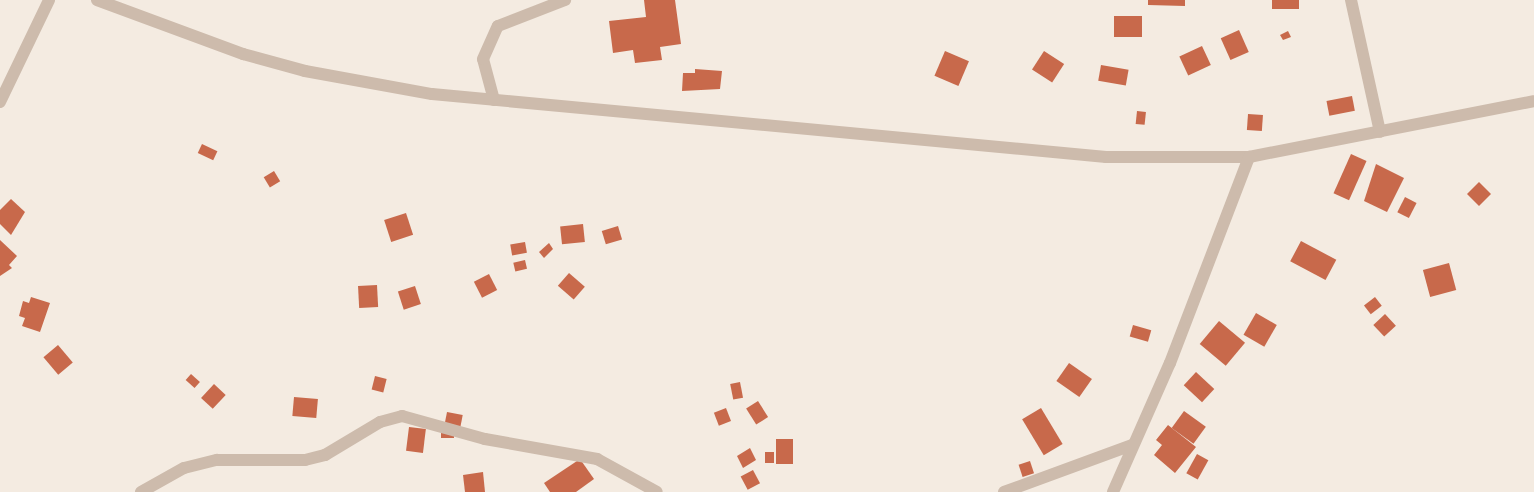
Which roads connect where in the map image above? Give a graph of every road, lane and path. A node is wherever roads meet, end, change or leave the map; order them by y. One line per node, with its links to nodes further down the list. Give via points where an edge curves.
1 (50, 0): 6 (street)
2 (97, 0): 5 (street, via 243,54 305,71)
3 (566, 0): 5 (street, via 498,26 484,59)
4 (1351, 0): 8 (street)
5 (494, 100): 9 (street, via 1106,157)
6 (0, 102)
7 (1534, 102): 8 (street)
8 (1380, 132): 9 (street)
9 (1249, 158): 10 (street, via 1170,363)
10 (1132, 445): 13 (street); 14 (street)
11 (141, 492): 12 (street, via 184,468 217,460 305,460 325,455 380,422 402,416 480,438 597,459)
12 (656, 492)
13 (1004, 492)
14 (1113, 492)

